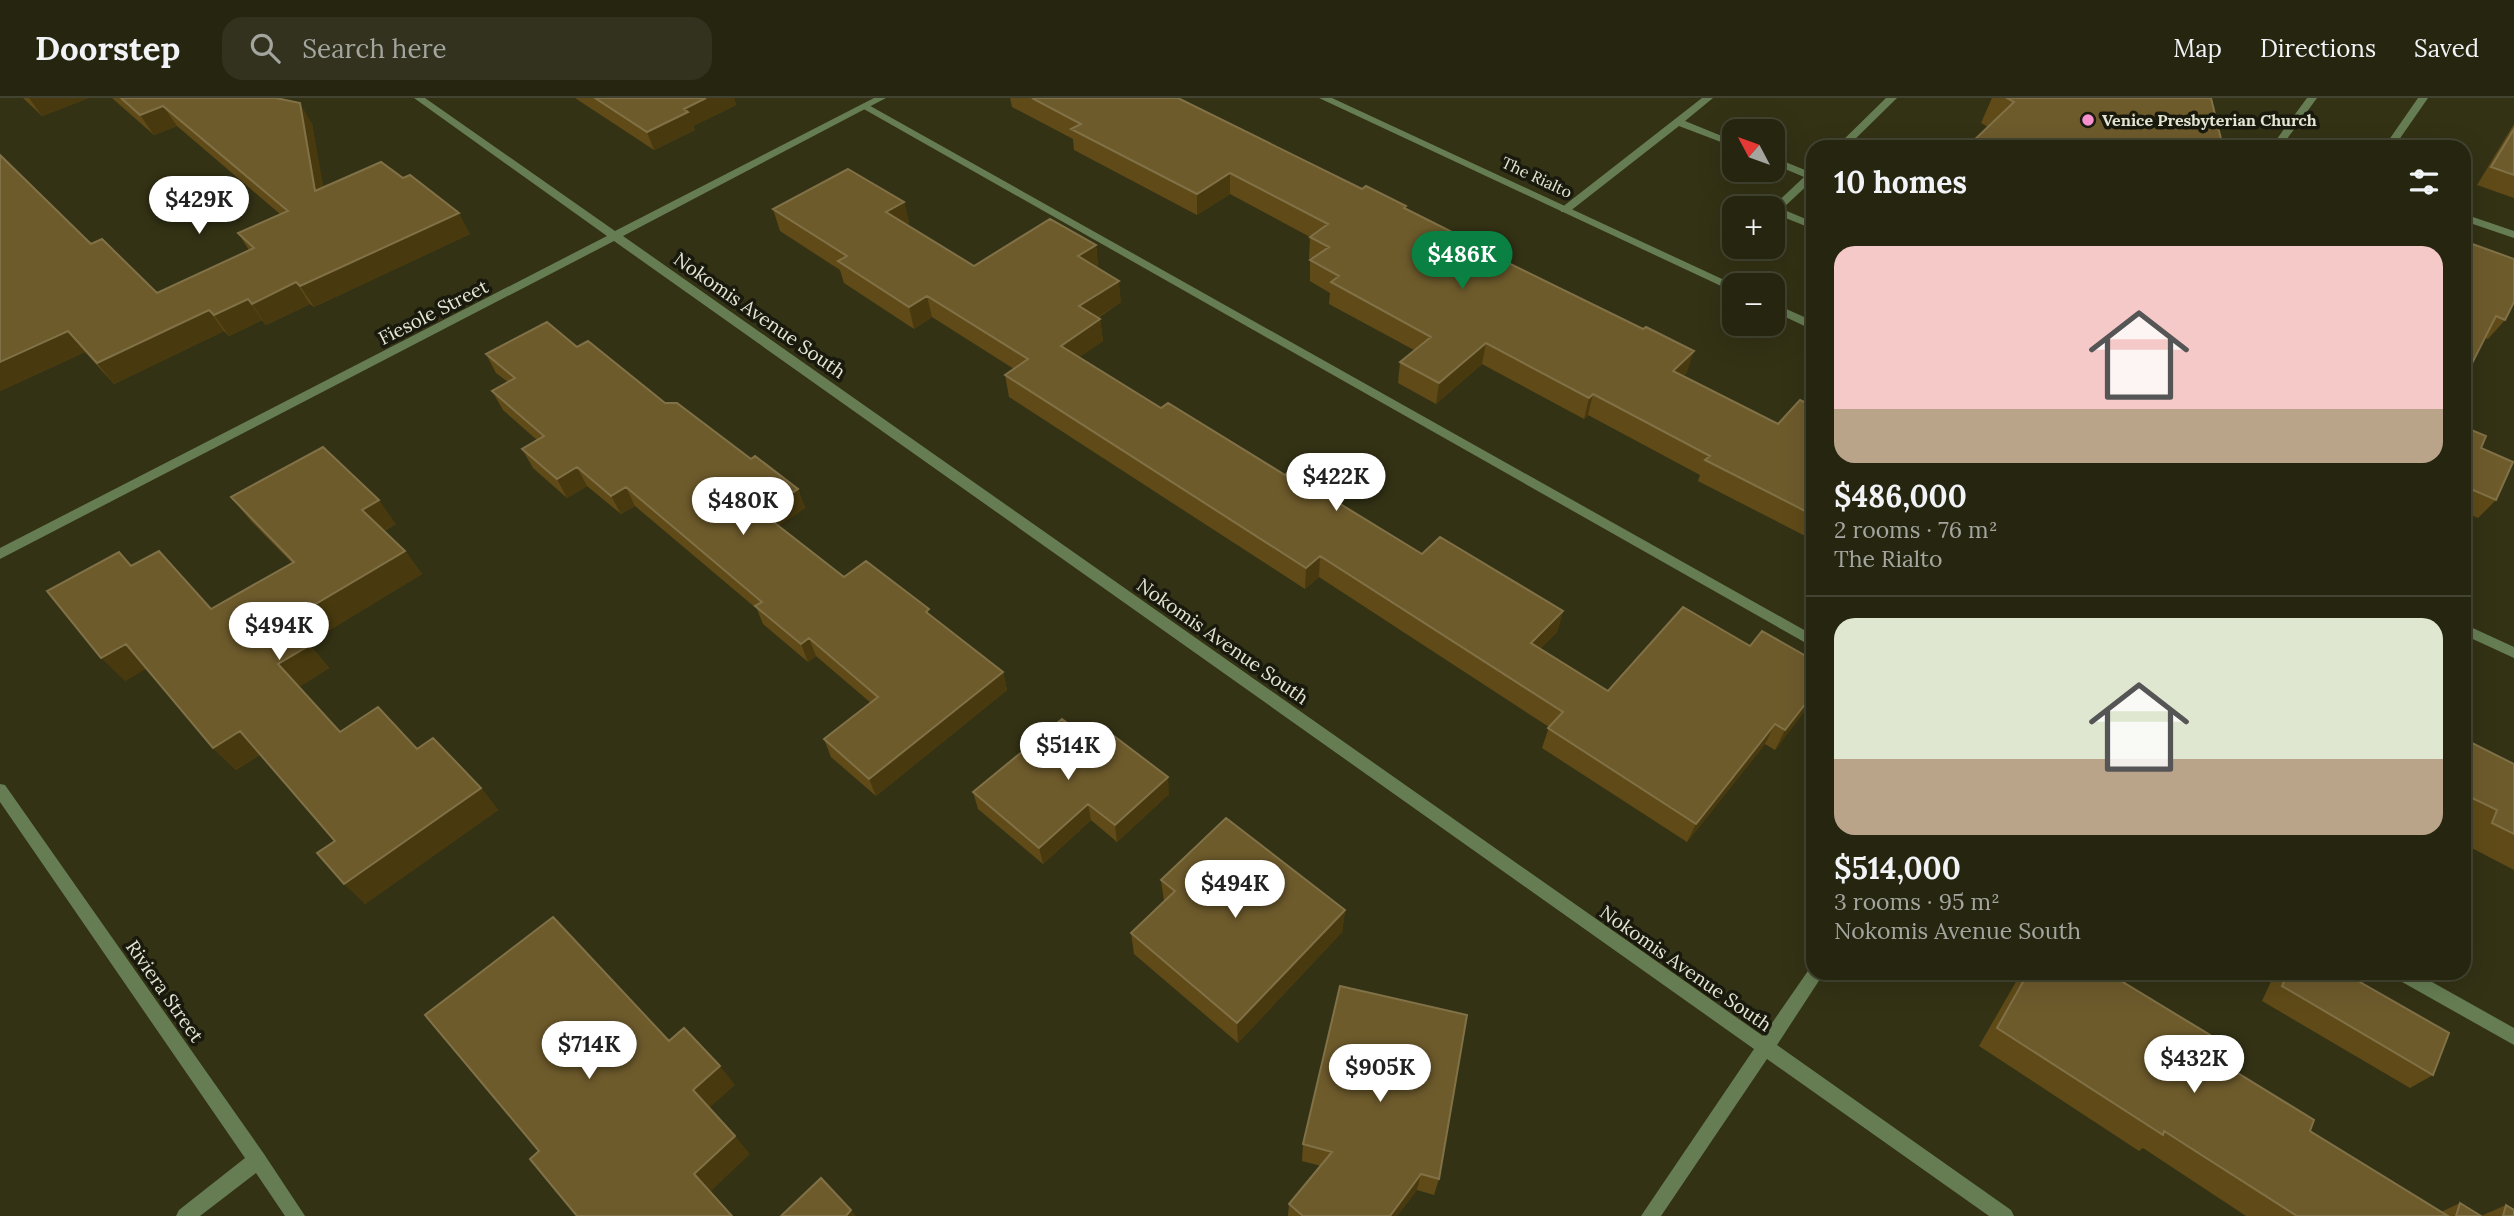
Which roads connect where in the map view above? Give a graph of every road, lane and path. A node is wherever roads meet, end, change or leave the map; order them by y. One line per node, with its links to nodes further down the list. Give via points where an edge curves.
1 (419, 98): 22 (street, Nokomis Avenue South)
2 (851, 98): 9 (street)
3 (881, 98): 9 (street, Fiesole Street)
4 (1324, 98): 18 (street, The Rialto)
5 (1708, 98): 10 (street)
6 (1892, 98): 12 (street)
7 (2312, 98): 13 (street)
8 (2423, 98): 14 (street)
9 (865, 106): 22 (street, Fiesole Street); 28 (street)
10 (1678, 122): 11 (street); 18 (street)
11 (1722, 139)
12 (1848, 140)
13 (2281, 140)
14 (2394, 140)
15 (1785, 165): 16 (street)
16 (1806, 173)
17 (1806, 181): 20 (street, via 1775,210)
18 (1565, 210): 23 (street, The Rialto)
19 (2471, 220): 21 (street)
20 (1806, 223)
21 (2514, 235)
22 (617, 237): 26 (street, Fiesole Street); 34 (street, Nokomis Avenue South)
23 (1722, 283)
24 (1785, 313): 25 (street)
25 (1806, 323)
26 (0, 554)
27 (2471, 632): 29 (street)
28 (1806, 638)
29 (2514, 653)
30 (0, 790): 35 (street, Riviera Street)
31 (1811, 980): 34 (street)
32 (2413, 980): 33 (street)
33 (2514, 1037)
34 (1765, 1047): 38 (street); 39 (street, Nokomis Avenue South)
35 (258, 1160): 36 (street); 37 (street, Riviera Street)
36 (185, 1216)
37 (296, 1216)
38 (1650, 1216)
39 (2005, 1216)

